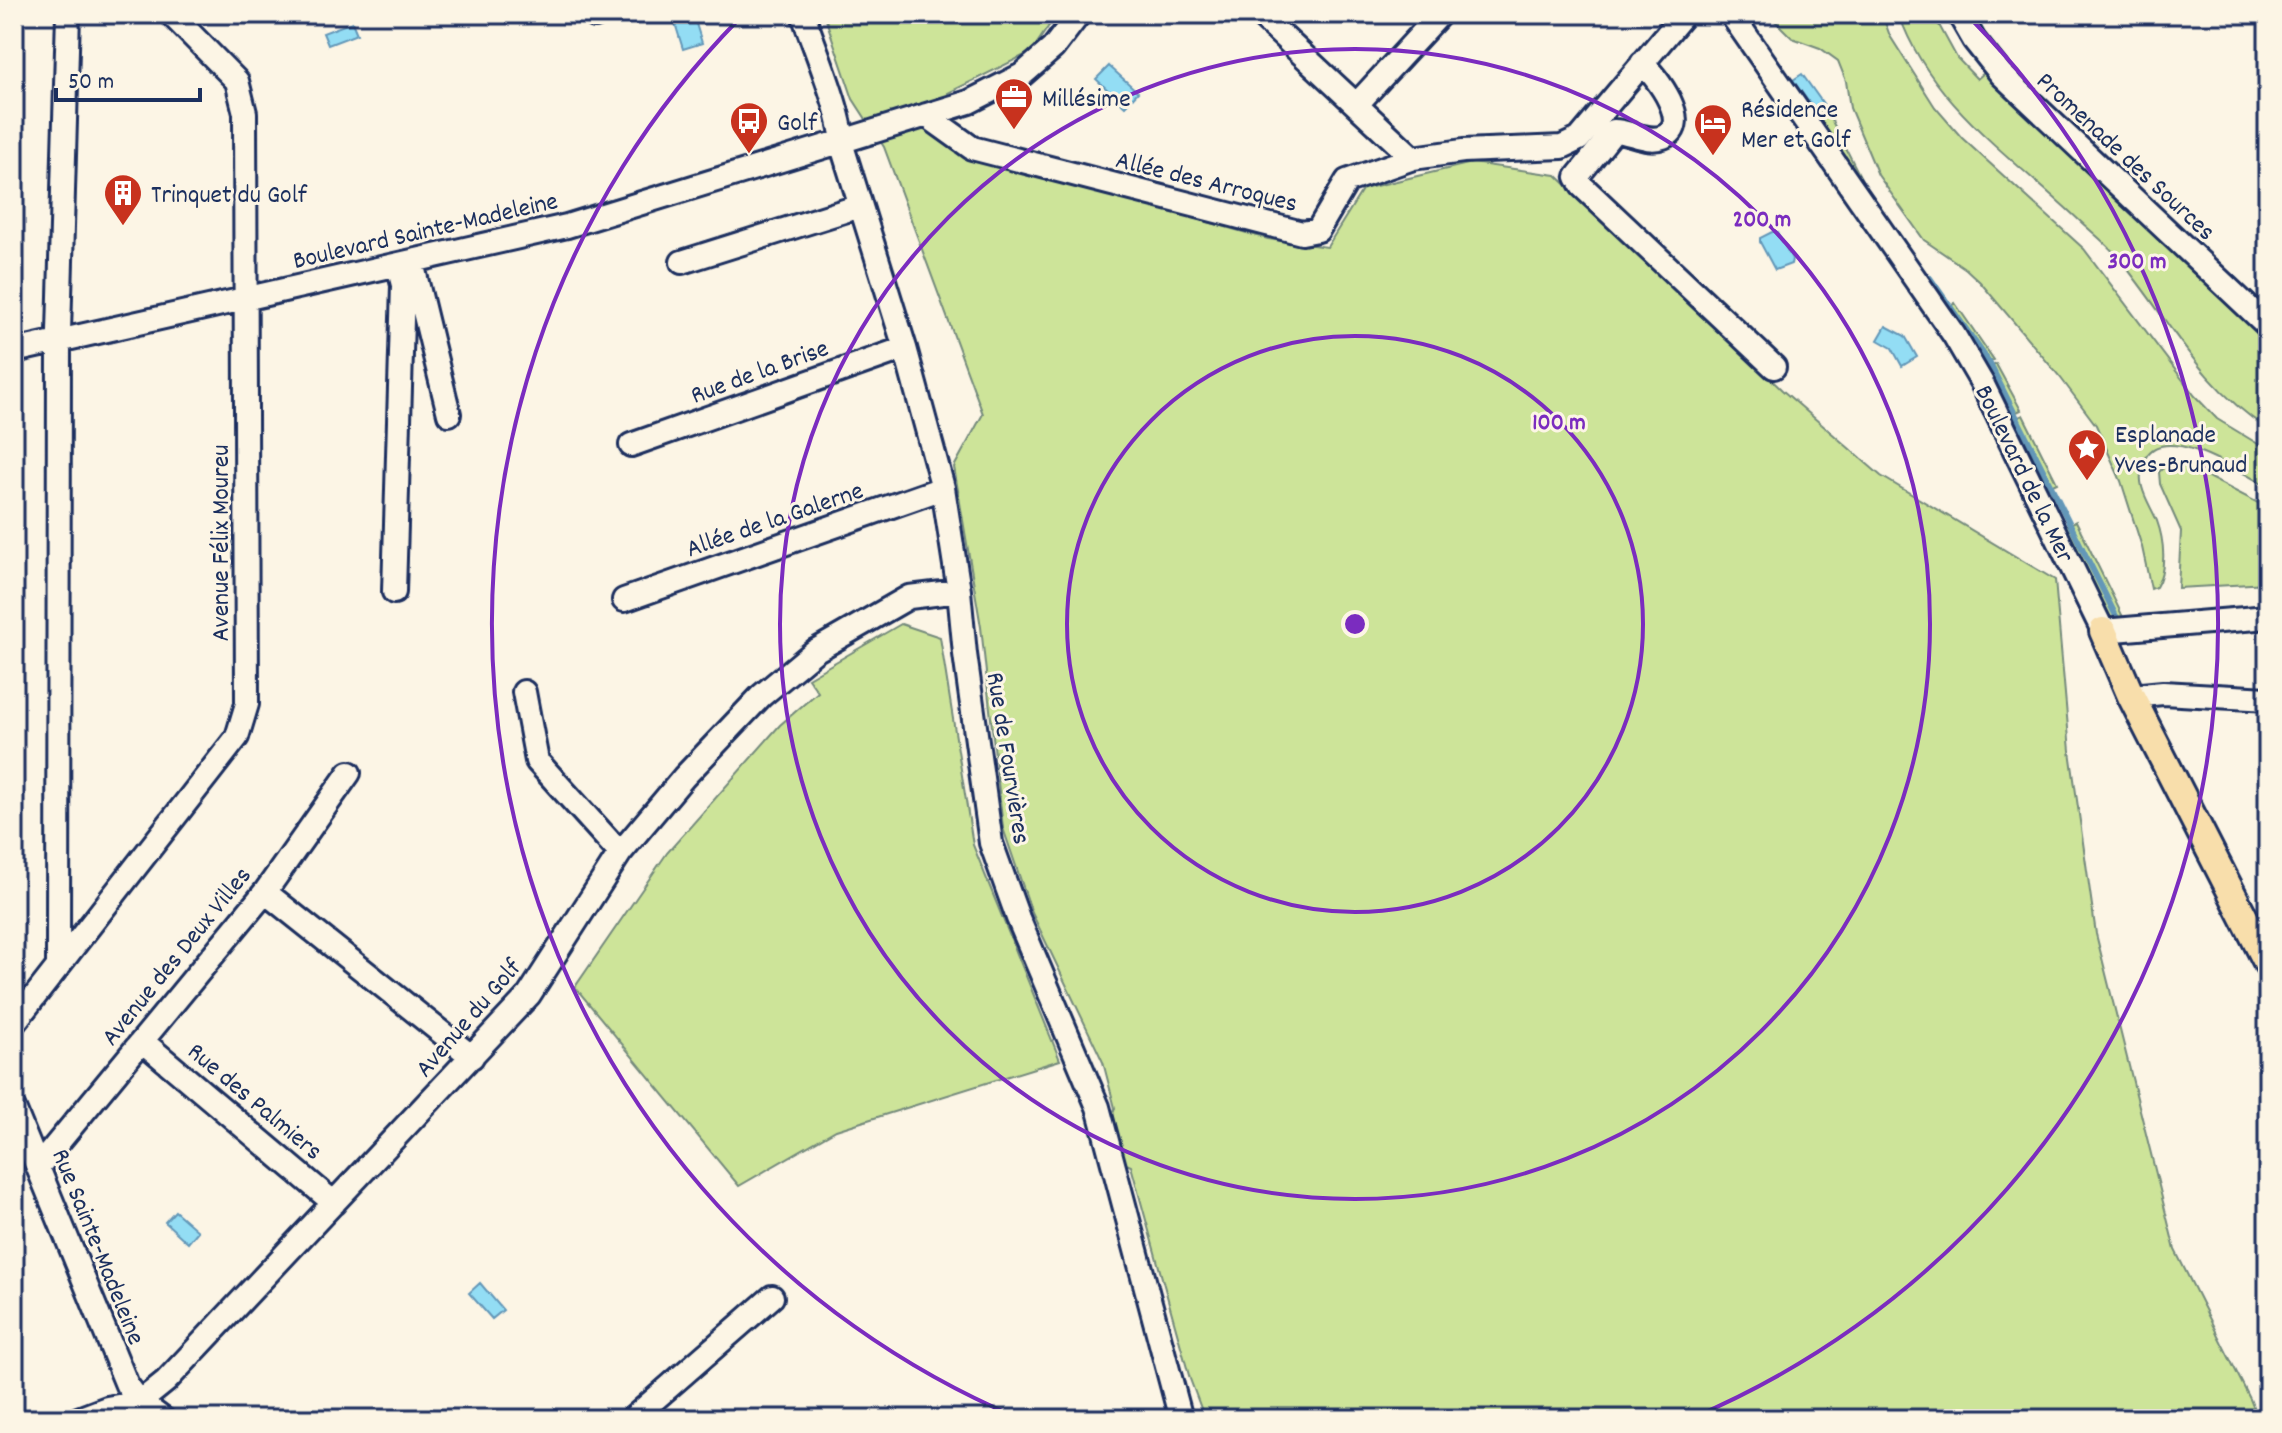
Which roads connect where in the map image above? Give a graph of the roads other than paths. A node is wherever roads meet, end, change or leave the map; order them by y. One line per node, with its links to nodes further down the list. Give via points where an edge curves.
1 (68, 14): 20 (street)
2 (171, 14): 18 (street, Avenue Félix Moureu, via 237,81 245,113)
3 (803, 14): 13 (street)
4 (1079, 14): 12 (street, Boulevard Sainte-Madeleine, via 1053,48 1022,75 969,102)
5 (1259, 14): 11 (street)
6 (1440, 14): 11 (street)
7 (1684, 14): 10 (street, Allée des Arroques)
8 (1731, 14): 31 (street, Boulevard de la Mer, via 1954,335)
9 (1959, 14): 19 (street, Promenade des Sources, via 2001,74)
10 (1642, 63): 14 (street, Allée des Arroques, via 1579,139 1562,147); 23 (street, via 1673,109 1673,130 1652,139 1614,131 1577,177)
11 (1357, 104): 14 (street)
12 (926, 115): 13 (street, Boulevard Sainte-Madeleine); 14 (street, Allée des Arroques, via 972,148 1302,233 1318,230 1347,181)
13 (843, 139): 15 (street, Rue de Fourvières); 17 (street, Boulevard Sainte-Madeleine, via 567,226)
14 (1413, 158)
15 (860, 206): 16 (street); 21 (street, Rue de Fourvières)
16 (682, 262)
17 (405, 264): 18 (street, Boulevard Sainte-Madeleine); 24 (street); 28 (street)
18 (247, 299): 20 (street, Boulevard Sainte-Madeleine); 39 (street, Avenue Félix Moureu, via 247,704 237,737)
19 (2268, 326)
20 (59, 341): 22 (street, Boulevard Sainte-Madeleine); 39 (street)
21 (905, 348): 25 (street, Rue de la Brise); 26 (street, Rue de Fourvières)
22 (14, 351)
23 (1774, 367)
24 (449, 414)
25 (631, 445)
26 (943, 488): 27 (street, Rue de Fourvières); 29 (street, Allée de la Galerne)
27 (959, 591): 36 (street, Avenue du Golf, via 909,597 815,651 761,696); 51 (street, Rue de Fourvières, via 991,843 1098,1107)
28 (394, 592)
29 (624, 600)
30 (2268, 617): 31 (street)
31 (2103, 631): 33 (main road, Boulevard de la Mer)
32 (524, 692): 36 (street, via 537,761)
33 (2131, 696): 34 (street); 38 (main road, Boulevard de la Mer)
34 (2268, 699)
35 (349, 773): 37 (street, Avenue des Deux Villes)
36 (620, 853): 42 (street, Avenue du Golf, via 529,995)
37 (265, 892): 41 (street, Avenue des Deux Villes); 42 (street)
38 (2268, 964)
39 (58, 967): 40 (street, Avenue Félix Moureu)
40 (14, 1023)
41 (142, 1041): 44 (street, Avenue des Deux Villes); 45 (street, Rue des Palmiers)
42 (472, 1057): 45 (street, Avenue du Golf)
43 (14, 1109): 44 (street, Rue Sainte-Madeleine)
44 (38, 1167): 47 (street, Rue Sainte-Madeleine, via 127,1385)
45 (334, 1203): 47 (street, Avenue du Golf)
46 (772, 1297): 50 (street)
47 (140, 1402): 48 (street, Avenue du Golf); 49 (street)
48 (78, 1419)
49 (163, 1419)
50 (632, 1419)
51 (1181, 1419)

